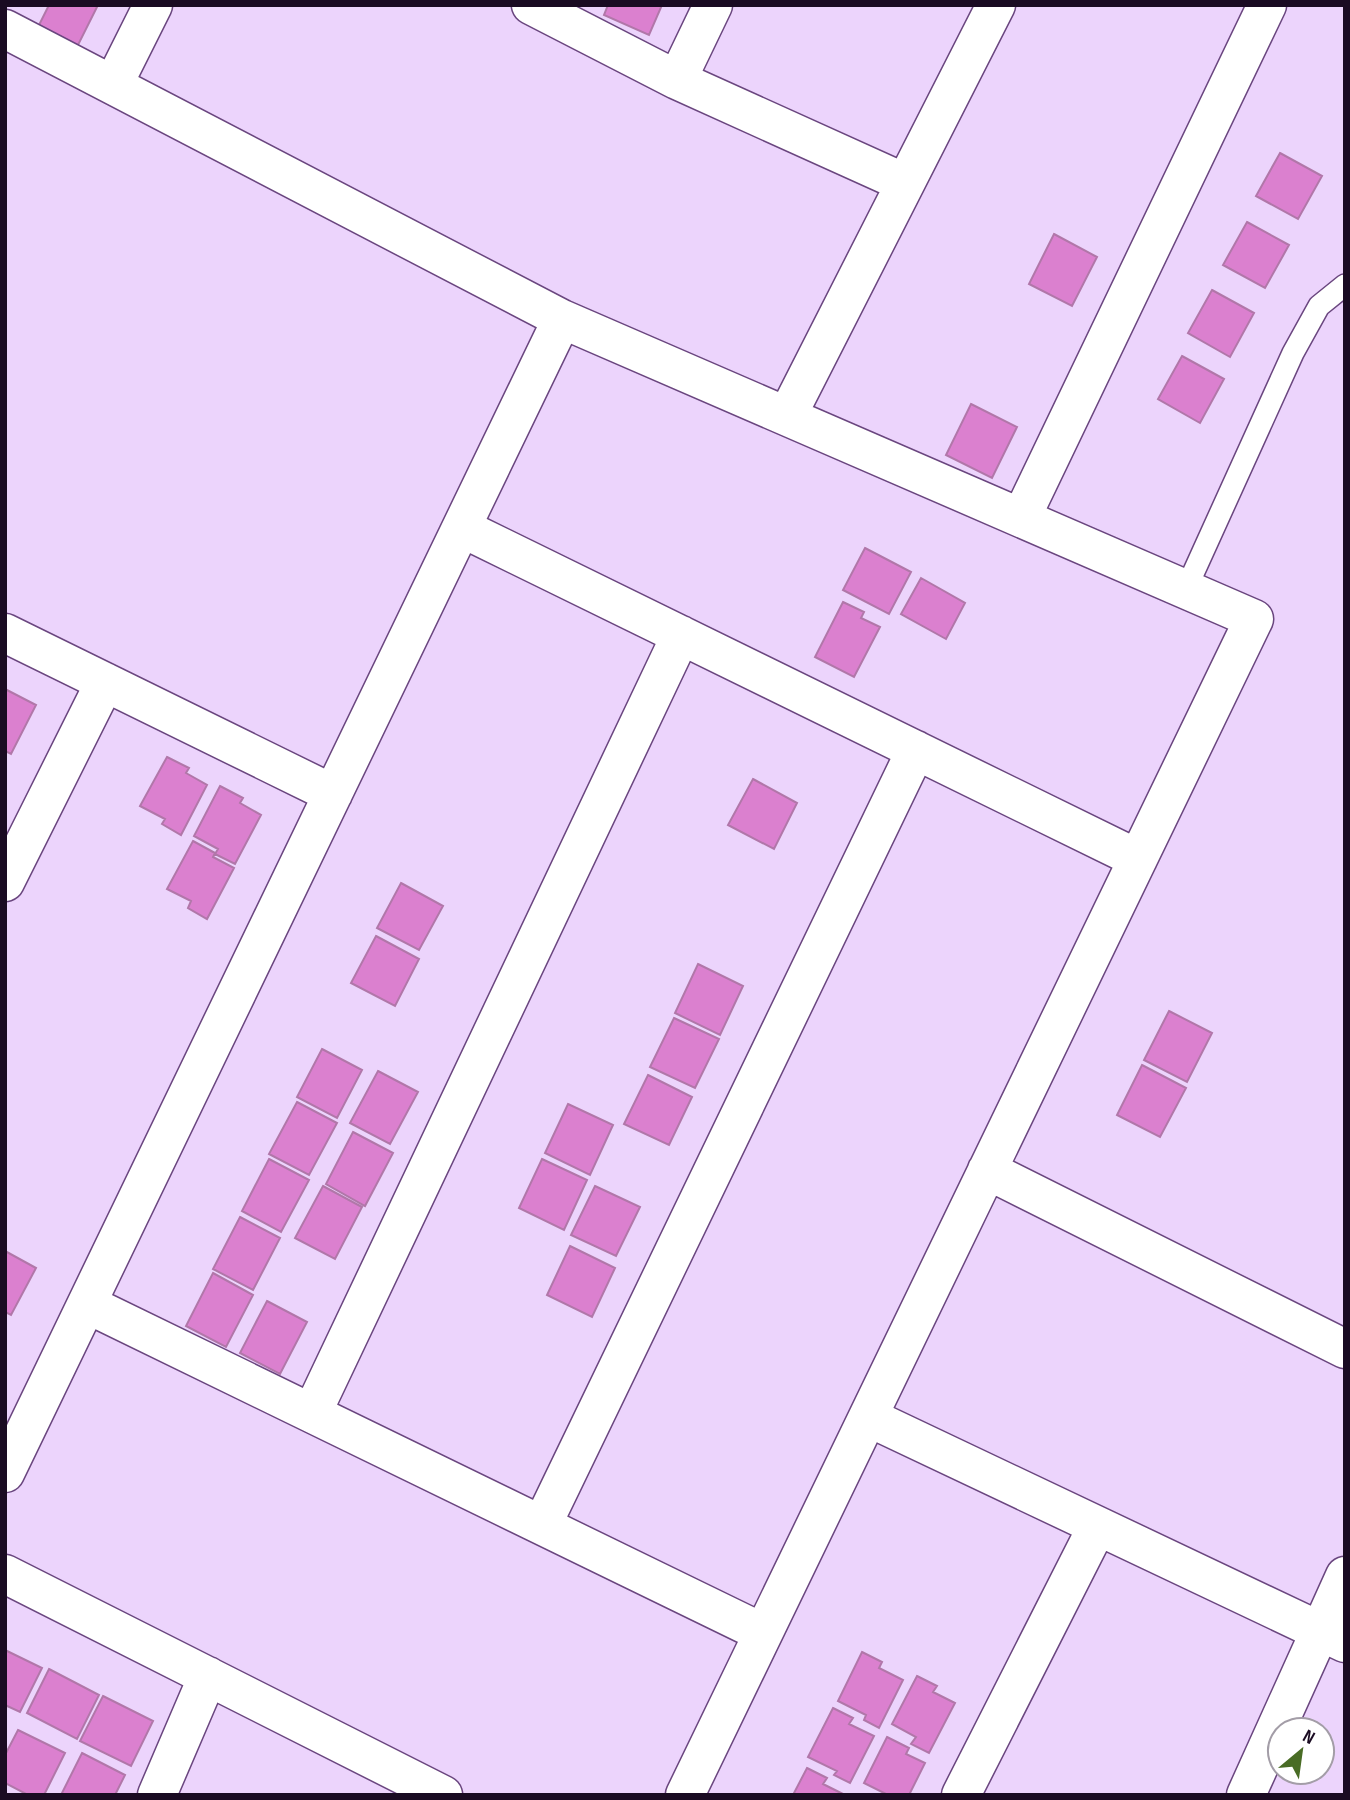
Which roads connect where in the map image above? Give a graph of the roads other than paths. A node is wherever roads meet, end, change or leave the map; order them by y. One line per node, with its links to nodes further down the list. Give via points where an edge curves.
1 (153, 5): 8 (street)
2 (531, 5): 7 (street)
3 (713, 5): 7 (street)
4 (996, 5): 9 (street)
5 (1268, 5): 13 (street)
6 (5, 29): 8 (street)
7 (677, 80): 9 (street)
8 (113, 85): 11 (street)
9 (905, 183): 12 (street)
10 (1345, 285): 15 (lane, via 1319,306 1293,353)
11 (562, 319): 12 (street); 14 (street)
12 (787, 416): 13 (street)
13 (1021, 518): 15 (street)
14 (462, 528): 17 (street); 20 (street)
15 (1185, 589): 21 (street, via 1254,619)
16 (5, 634): 18 (street)
17 (681, 635): 19 (street); 26 (street)
18 (105, 682): 20 (street); 22 (street)
19 (916, 750): 21 (street); 29 (street)
20 (333, 793): 24 (street)
21 (1138, 859): 23 (street)
22 (5, 882)
23 (987, 1170): 25 (street); 27 (street)
24 (87, 1304): 26 (street); 28 (street)
25 (1345, 1349)
26 (312, 1413): 29 (street)
27 (868, 1417): 30 (street); 33 (street)
28 (5, 1473)
29 (542, 1525): 33 (street)
30 (1097, 1527): 34 (street); 39 (street)
31 (5, 1574): 35 (street)
32 (1345, 1576): 34 (street)
33 (763, 1633): 38 (street)
34 (1332, 1638): 40 (street)
35 (208, 1676): 36 (street); 37 (street)
36 (157, 1795)
37 (442, 1795)
38 (685, 1795)
39 (961, 1795)
40 (1246, 1795)

